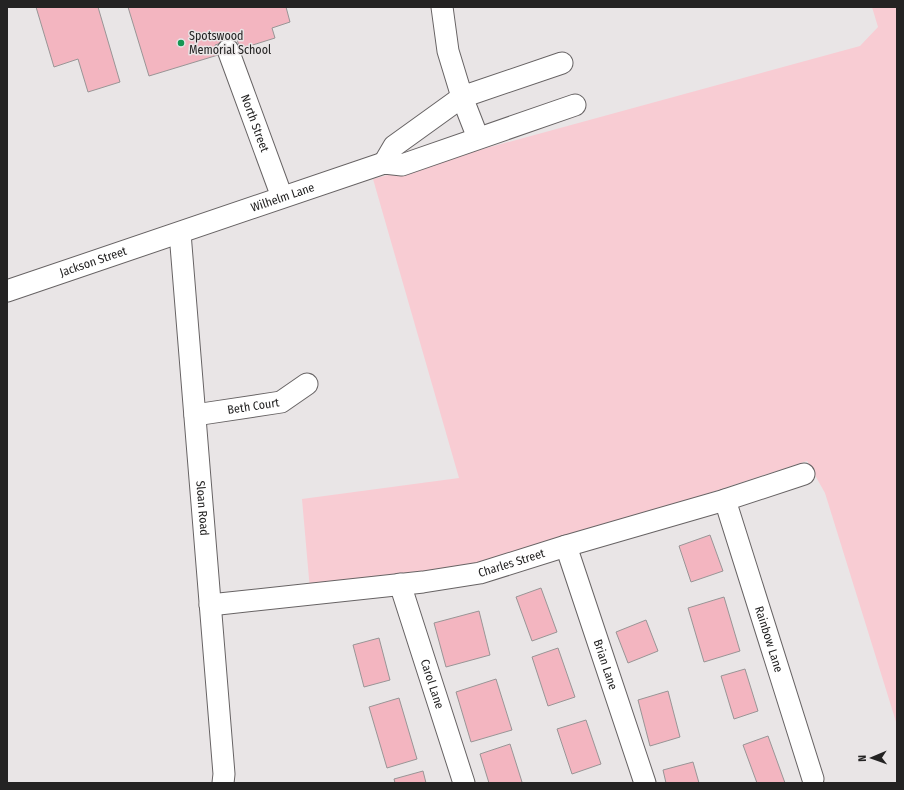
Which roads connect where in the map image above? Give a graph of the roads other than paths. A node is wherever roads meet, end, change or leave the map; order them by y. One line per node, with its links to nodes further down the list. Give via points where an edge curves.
1 (442, 7): 4 (street, via 448,51)
2 (228, 50): 8 (street, North Street)
3 (562, 63): 4 (street)
4 (462, 97): 6 (street); 7 (street, via 394,146)
5 (574, 105): 6 (street)
6 (478, 138): 7 (street, via 402,165)
7 (384, 162): 8 (street, Wilhelm Lane)
8 (282, 197): 9 (street, Wilhelm Lane)
9 (180, 233): 10 (street, Jackson Street); 12 (street, Sloan Road)
10 (7, 291)
11 (307, 384): 12 (street, Beth Court, via 281,402)
12 (195, 415): 17 (street, Sloan Road)
13 (804, 474): 14 (street, Charles Street)
14 (725, 500): 15 (street, Charles Street); 18 (street, Rainbow Lane)
15 (566, 546): 16 (street, Charles Street, via 480,573); 21 (street, Brian Lane)
16 (400, 584): 17 (street, Charles Street); 20 (street, Carol Lane)
17 (210, 605): 19 (street, Sloan Road)
18 (813, 779)
19 (223, 783)
20 (464, 783)
21 (645, 783)

